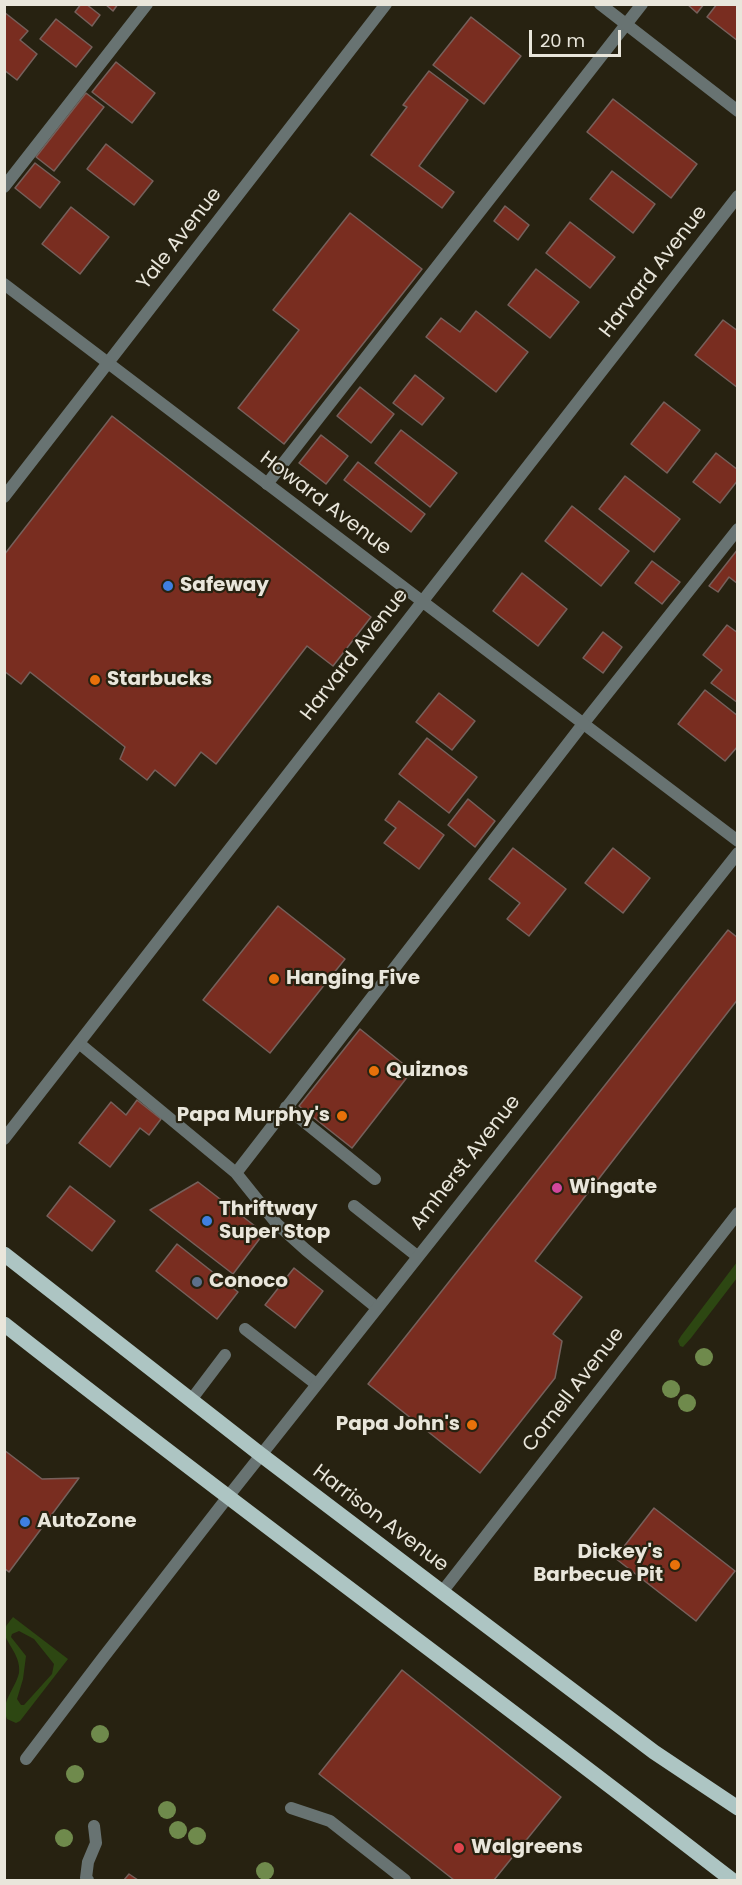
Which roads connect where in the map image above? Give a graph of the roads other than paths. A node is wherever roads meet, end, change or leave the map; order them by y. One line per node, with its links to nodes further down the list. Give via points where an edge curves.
1 (147, 4): 7 (street)
2 (386, 4): 10 (street, Yale Avenue)
3 (600, 4): 5 (street)
4 (642, 4): 5 (street)
5 (626, 24): 6 (street); 11 (street)
6 (738, 111)
7 (4, 187)
8 (738, 196): 14 (street, Harvard Avenue)
9 (4, 284): 10 (street, Howard Avenue)
10 (108, 363): 11 (street, Howard Avenue); 12 (street, Yale Avenue)
11 (267, 484): 14 (street, Howard Avenue)
12 (4, 497)
13 (738, 529): 15 (street)
14 (422, 602): 15 (street, Howard Avenue); 18 (street, Harvard Avenue)
15 (583, 724): 16 (street, Howard Avenue); 19 (street)
16 (738, 841)
17 (738, 853): 26 (street, Amherst Avenue)
18 (80, 1044): 20 (street, Harvard Avenue); 21 (street)
19 (286, 1107): 21 (street); 22 (street)
20 (4, 1139)
21 (236, 1173): 27 (street, via 277,1224)
22 (375, 1179)
23 (354, 1206): 26 (street)
24 (738, 1213): 35 (street, Cornell Avenue)
25 (4, 1254): 32 (main road, Harrison Avenue)
26 (417, 1256): 27 (street, Amherst Avenue)
27 (376, 1307): 31 (street, Amherst Avenue)
28 (4, 1324): 34 (main road)
29 (245, 1329): 31 (street)
30 (225, 1355): 32 (street)
31 (316, 1384): 33 (street, Amherst Avenue)
32 (191, 1400): 33 (main road, Harrison Avenue)
33 (260, 1454): 34 (street, Amherst Avenue); 35 (main road, Harrison Avenue)
34 (227, 1498): 36 (street, Amherst Avenue); 42 (main road)
35 (442, 1592): 38 (main road, Harrison Avenue, via 654,1752)
36 (26, 1759)
37 (291, 1808): 41 (street, via 330,1821)
38 (738, 1808)
39 (94, 1826): 40 (street, via 96,1843 88,1862)
40 (88, 1881)
41 (405, 1881)
42 (732, 1881)

